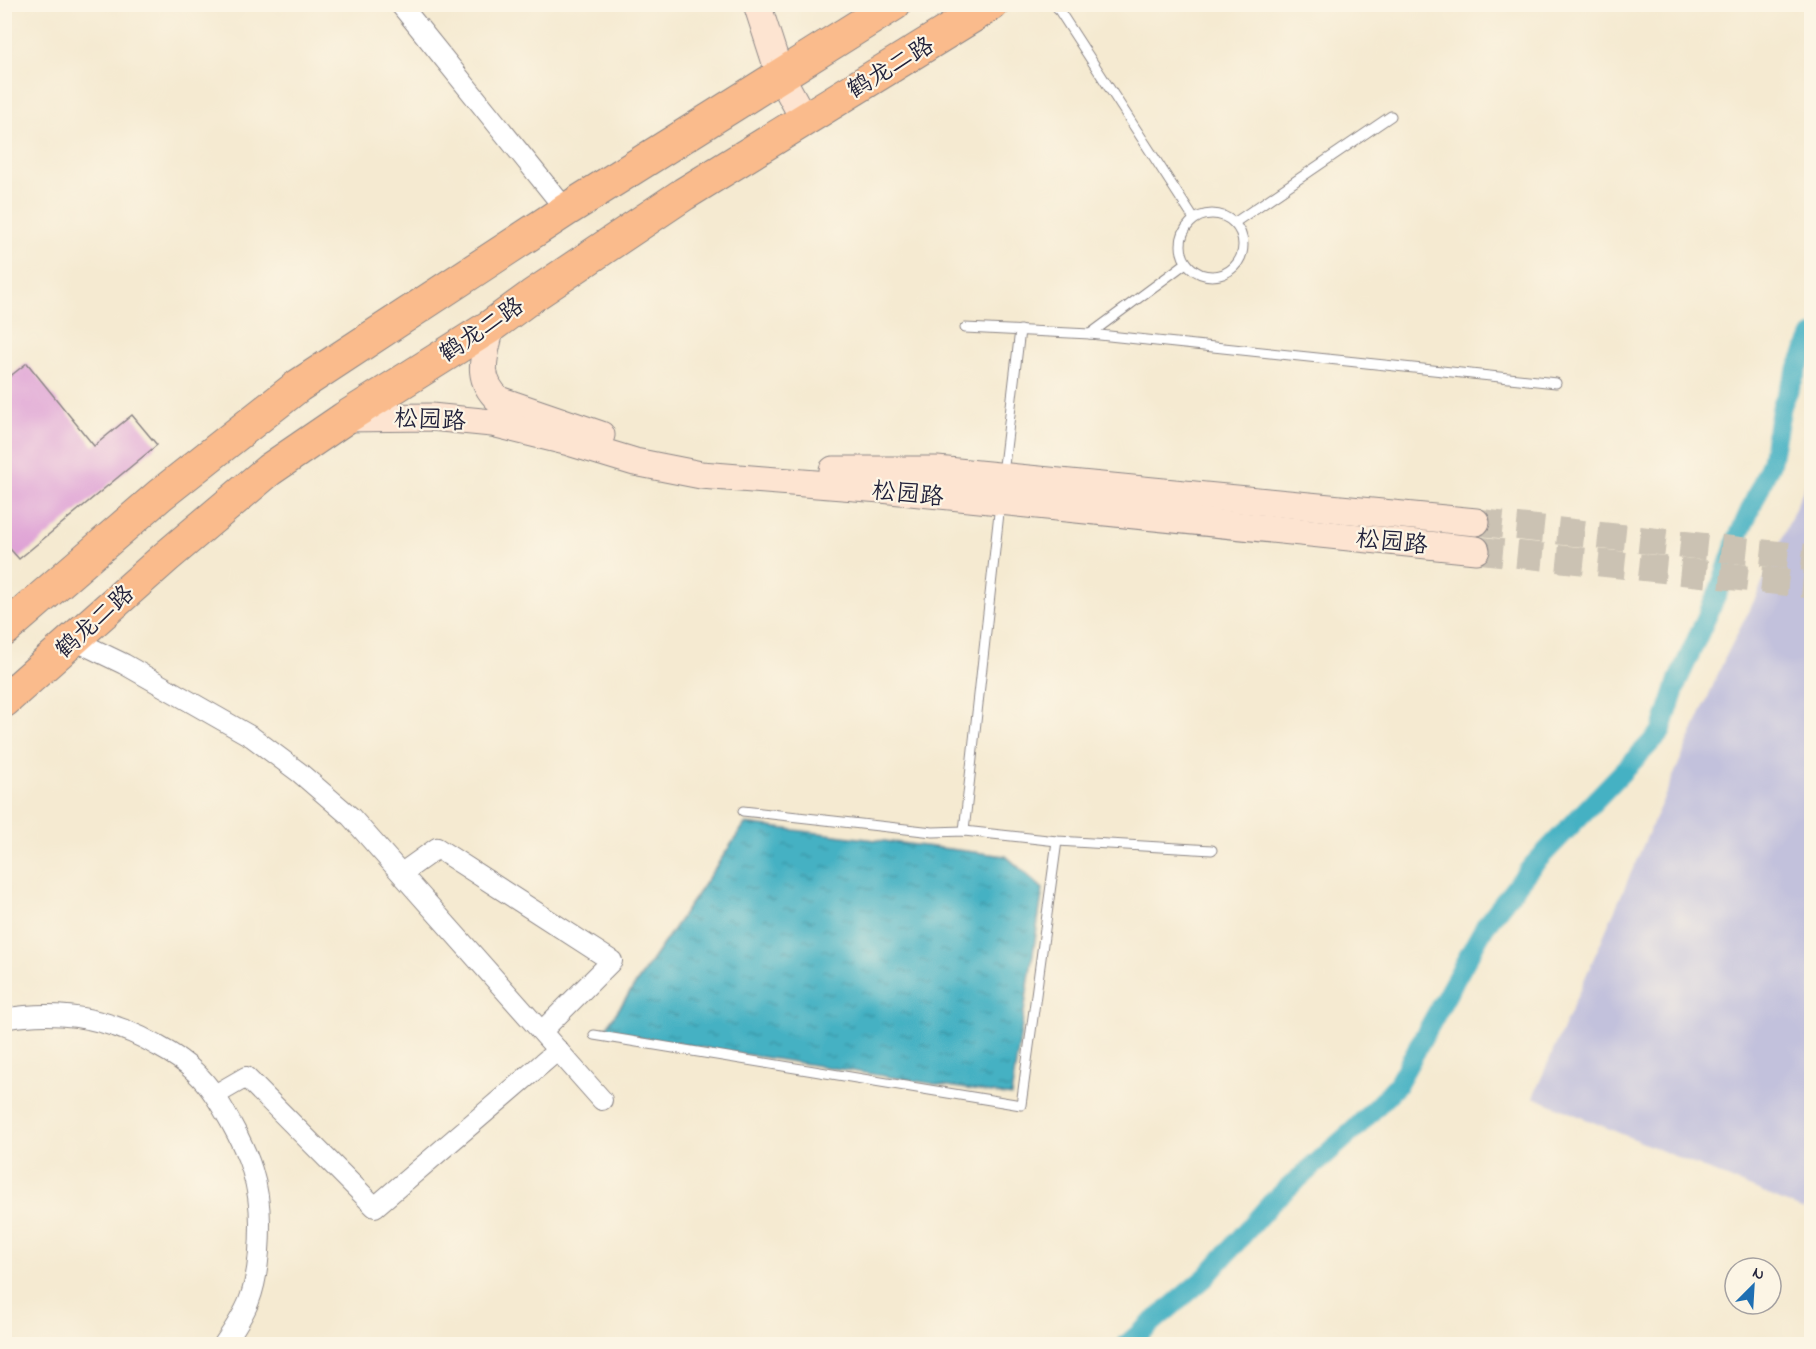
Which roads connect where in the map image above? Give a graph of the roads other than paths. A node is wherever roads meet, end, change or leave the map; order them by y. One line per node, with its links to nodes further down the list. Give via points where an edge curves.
1 (400, 4): 9 (street)
2 (757, 4): 6 (street)
3 (894, 4): 6 (highway)
4 (992, 4): 8 (highway, 鹤龙二路)
5 (1055, 4): 10 (lane)
6 (780, 75): 8 (street); 9 (highway)
7 (1391, 117): 11 (lane)
8 (804, 119): 13 (highway, 鹤龙二路, via 674,201)
9 (566, 210): 23 (highway, via 274,403)
10 (1194, 219): 11 (lane, via 1215,214); 12 (lane, via 1182,234 1180,244)
11 (1234, 223): 12 (lane, via 1243,242 1238,262 1231,270 1212,276)
12 (1186, 263): 16 (lane)
13 (490, 326): 18 (highway, 鹤龙二路); 19 (street, 松园路, via 483,377 493,394 500,400 627,445 682,459 746,467)
14 (965, 328): 15 (lane)
15 (1020, 330): 16 (lane); 19 (lane)
16 (1090, 333): 17 (lane)
17 (1556, 383)
18 (345, 418): 20 (street, 松园路, via 431,417 492,423 635,462 701,475); 24 (highway, 鹤龙二路, via 269,470)
19 (1003, 475): 21 (street, 松园路)
20 (1000, 502): 22 (street, 松园路); 27 (lane)
21 (1476, 522)
22 (1476, 550)
23 (6, 627)
24 (72, 639): 25 (highway, 鹤龙二路); 30 (street, via 252,737 351,817)
25 (4, 701)
26 (743, 811): 27 (lane, via 933,832)
27 (964, 831): 28 (lane)
28 (1057, 841): 29 (lane); 33 (lane, via 1021,1105)
29 (1212, 850)
30 (402, 873): 32 (street); 32 (street, via 437,848 612,961)
31 (4, 1019): 35 (street, via 53,1014 114,1025 170,1053 195,1072)
32 (542, 1031): 34 (street)
33 (594, 1035)
34 (558, 1050): 35 (street, via 375,1207 246,1077); 36 (street)
35 (215, 1095): 37 (street, via 245,1148 260,1208 260,1239 249,1300)
36 (602, 1100)
37 (224, 1344)

